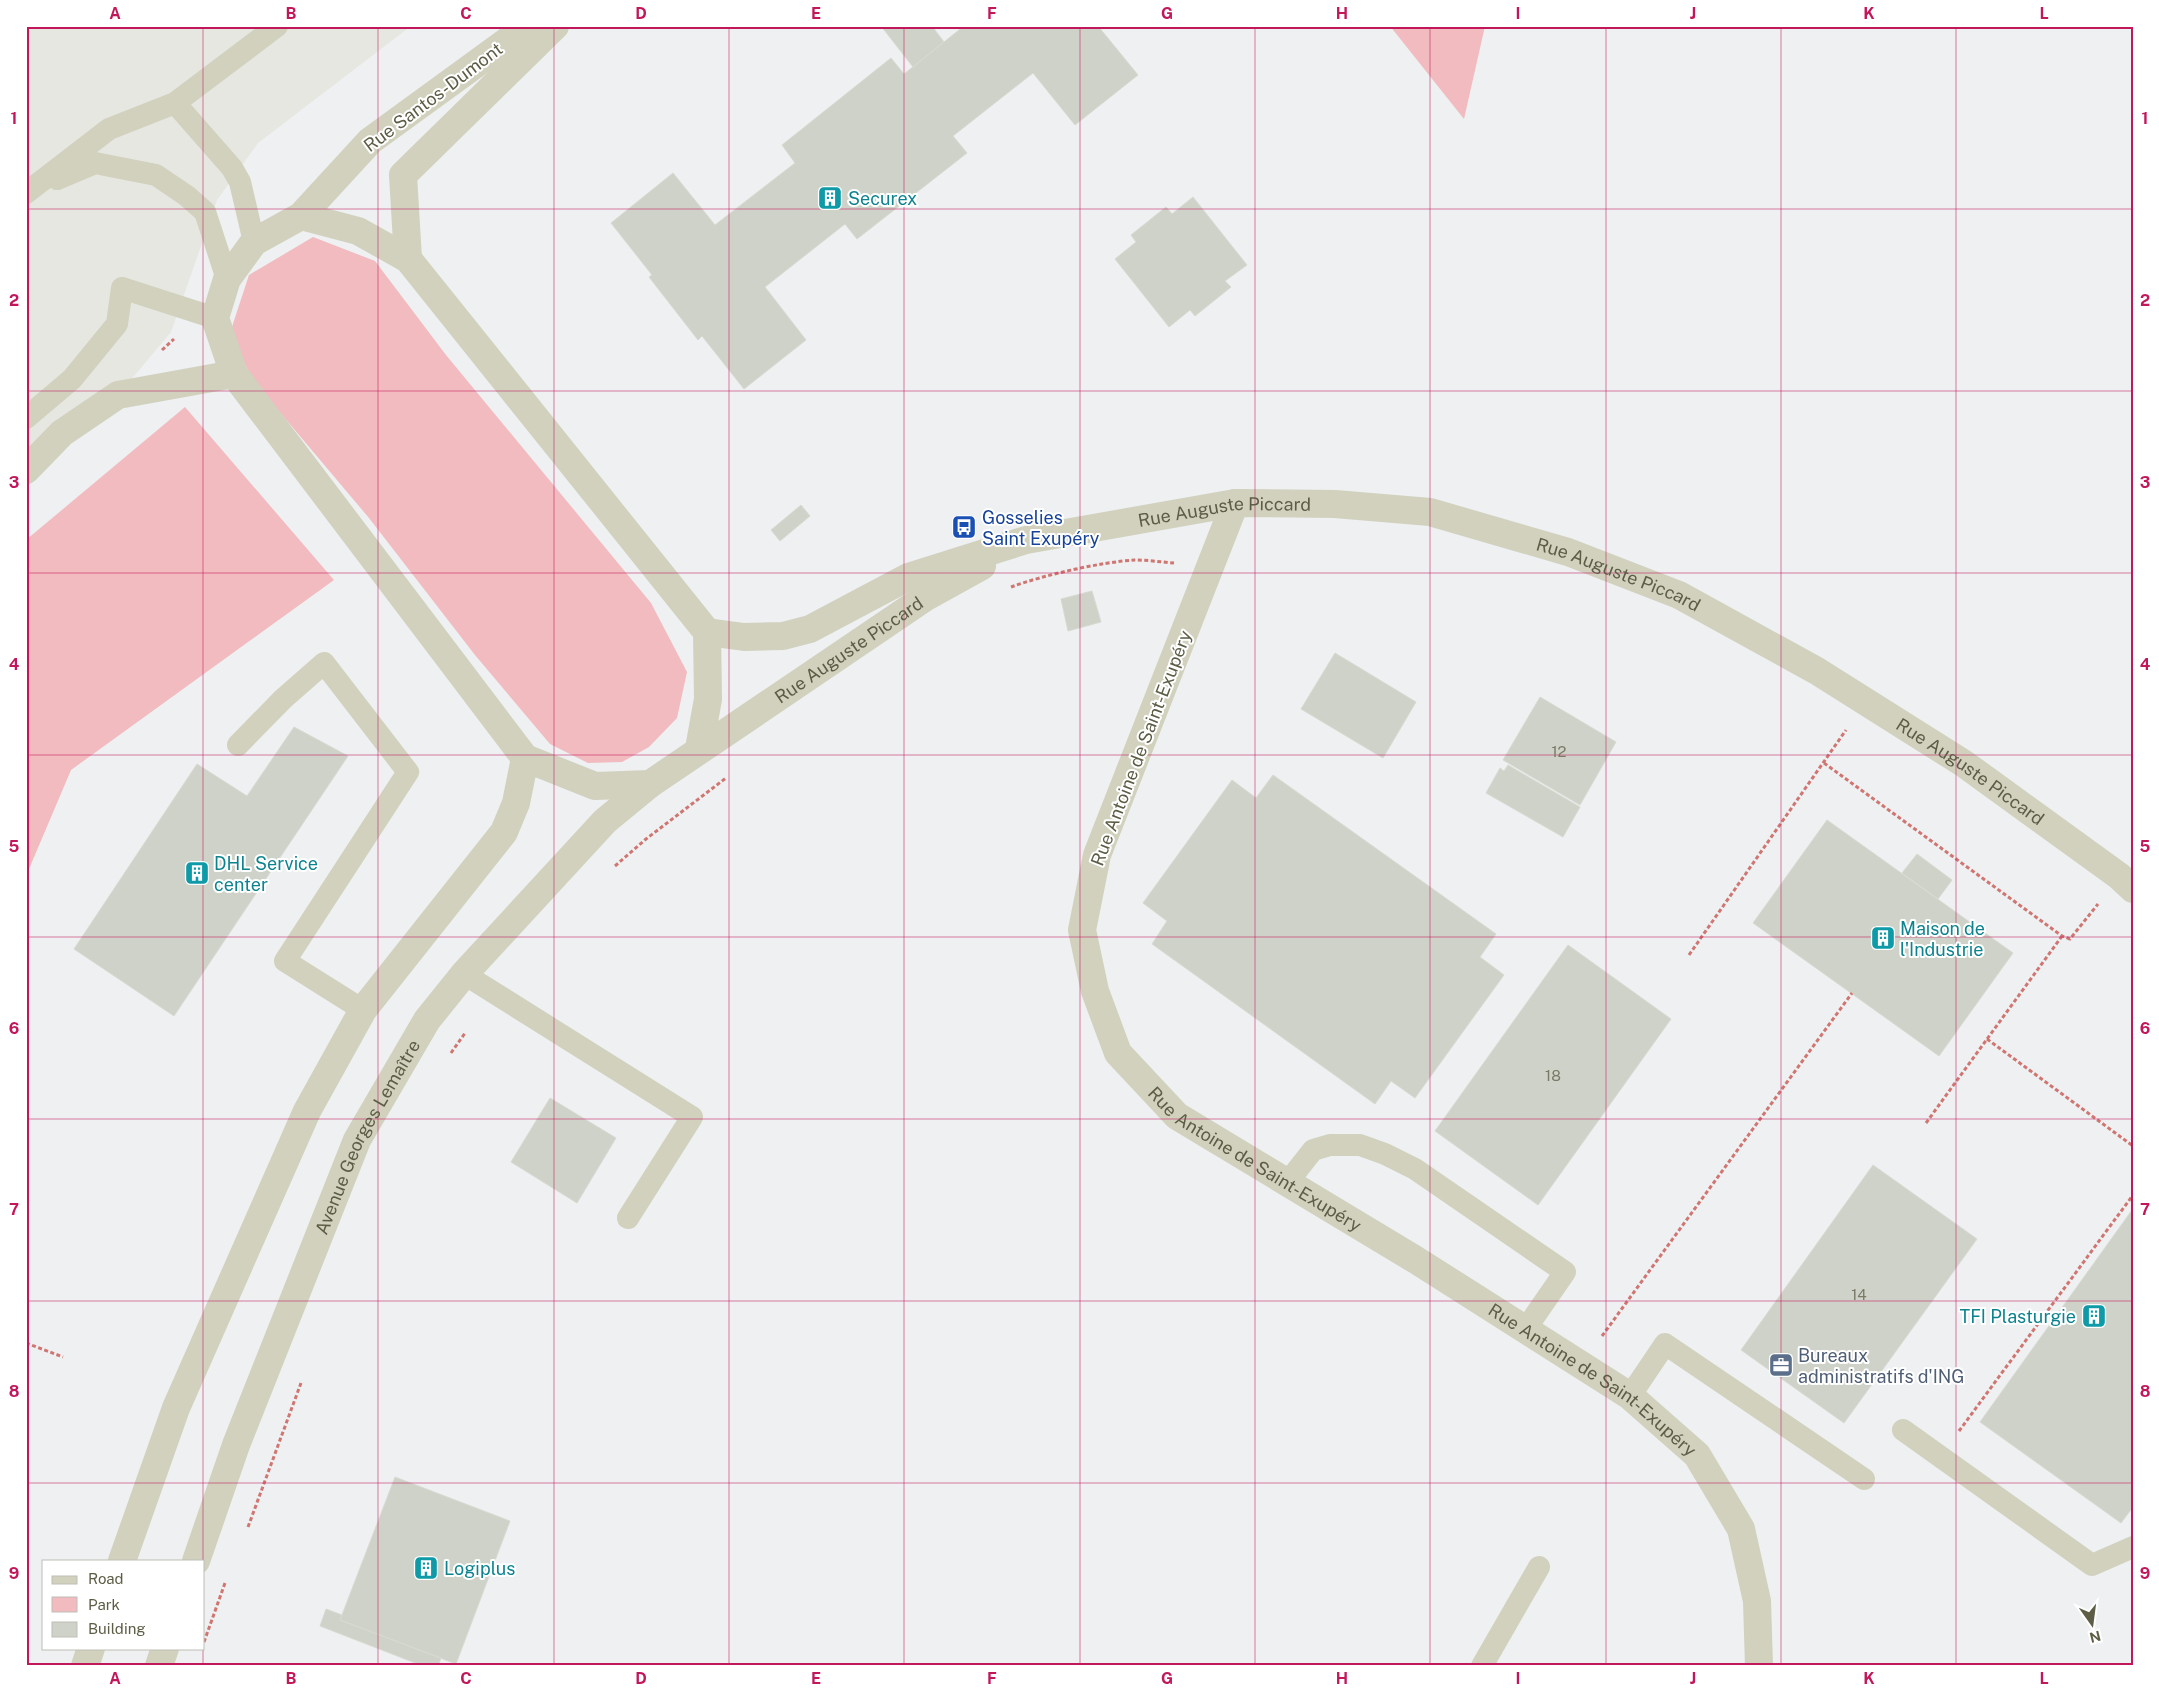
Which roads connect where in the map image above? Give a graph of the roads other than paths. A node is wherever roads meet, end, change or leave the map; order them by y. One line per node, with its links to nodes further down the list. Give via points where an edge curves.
1 (277, 26): 4 (lane)
2 (528, 26): 6 (street, Rue Santos-Dumont, via 370,141)
3 (555, 26): 8 (street, Rue Santos-Dumont, via 403,175)
4 (175, 104): 5 (lane, via 109,129); 7 (lane, via 232,168 240,182)
5 (27, 192): 9 (lane, via 95,163 156,176 205,212)
6 (301, 216): 7 (street, Rue Santos-Dumont); 8 (street, via 358,231)
7 (254, 242): 9 (street)
8 (408, 258): 16 (street)
9 (227, 279): 10 (street)
10 (215, 318): 11 (street); 12 (lane, via 122,288 117,324 72,378)
11 (234, 374): 13 (street, via 118,395 62,433); 19 (street)
12 (26, 418)
13 (26, 470)
14 (1235, 503): 15 (street, Rue Auguste Piccard); 21 (street, Rue Auguste Piccard, via 1335,504 1430,512 1568,552 1679,595 1817,672 1963,763); 24 (street, Rue Antoine de Saint-Exupéry, via 1097,855 1082,930 1095,991 1118,1054 1177,1116)
15 (1026, 540): 16 (street, Rue Auguste Piccard, via 908,577 810,629 783,636 744,637); 18 (street, Rue Auguste Piccard, via 926,597)
16 (707, 632): 18 (street, via 708,700)
17 (238, 745): 23 (lane, via 324,663 408,772 285,961)
18 (699, 749): 20 (street, Rue Auguste Piccard)
19 (525, 758): 20 (street, via 595,786); 23 (street, via 516,803 504,832)
20 (650, 784): 22 (street, Avenue Georges Lemaître, via 605,821)
21 (2126, 882)
22 (464, 974): 25 (lane, via 692,1117); 32 (street, Avenue Georges Lemaître, via 427,1020 357,1140 236,1445)
23 (363, 1010): 31 (street, via 307,1111 184,1390)
24 (1287, 1183): 26 (street, Rue Antoine de Saint-Exupéry); 26 (lane, via 1313,1150 1330,1144 1360,1145 1416,1169 1565,1272)
25 (628, 1218)
26 (1525, 1330): 27 (street, Rue Antoine de Saint-Exupéry)
27 (1630, 1396): 29 (lane, via 1666,1344); 39 (street, Rue Antoine de Saint-Exupéry, via 1697,1454 1741,1530 1757,1601)
28 (1902, 1430): 30 (lane, via 2092,1565)
29 (1864, 1480)
30 (2133, 1547)
31 (122, 1560)
32 (196, 1560)
33 (1539, 1567): 38 (lane)
34 (90, 1650): 36 (street)
35 (164, 1650): 37 (street)
36 (85, 1666)
37 (159, 1666)
38 (1482, 1666)
39 (1759, 1666)

